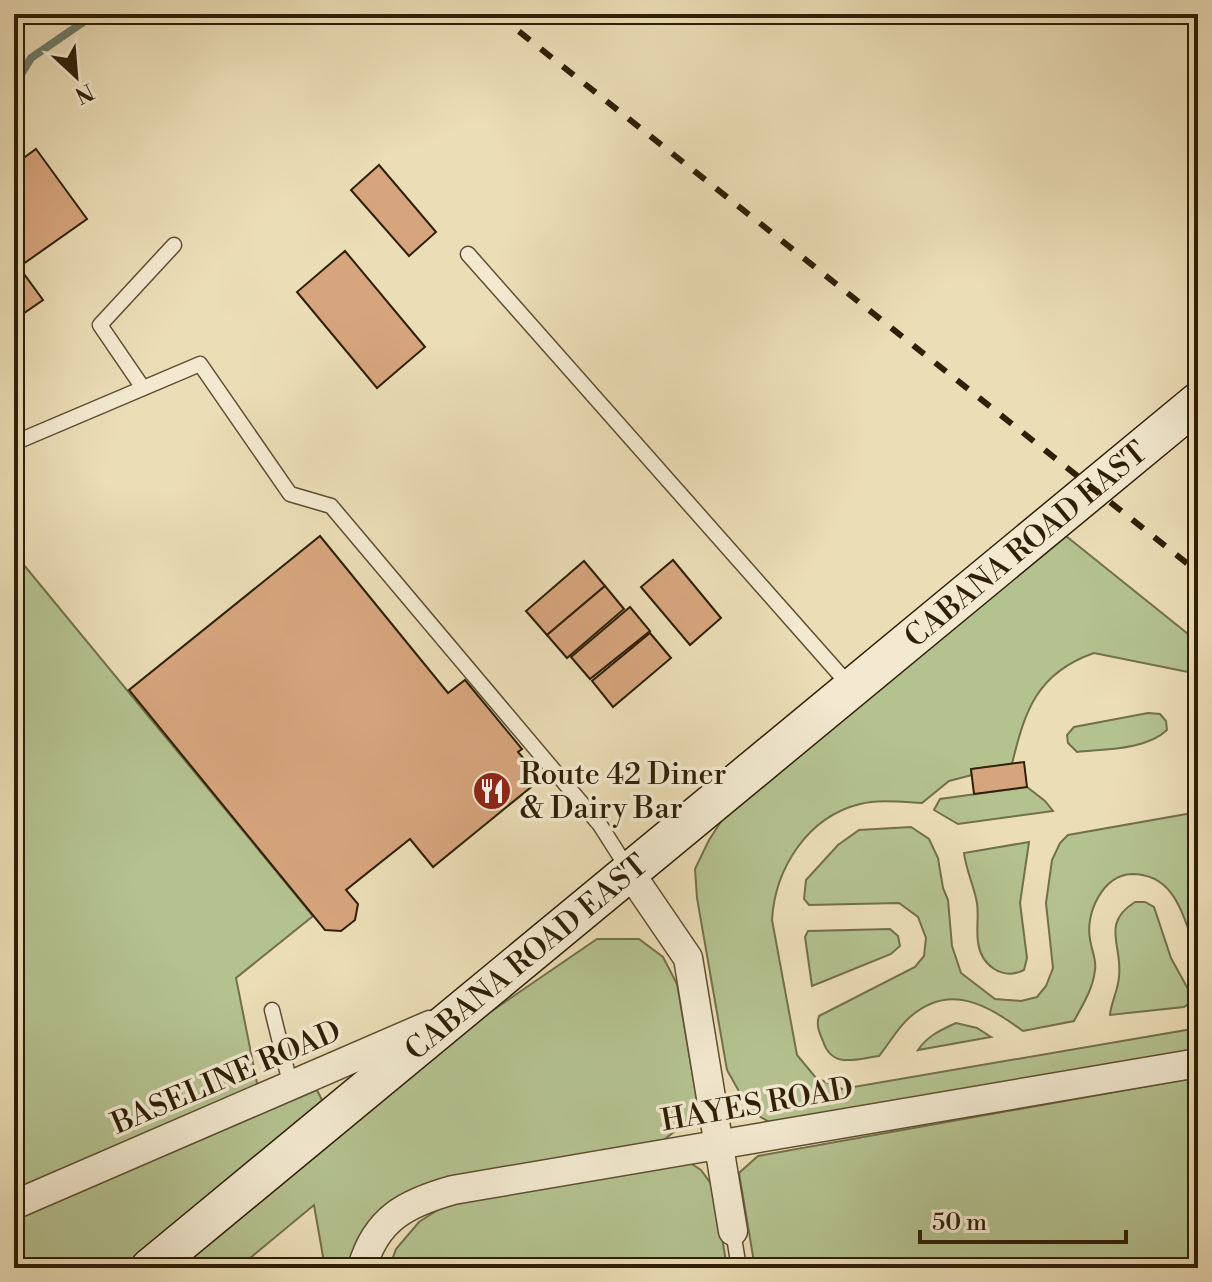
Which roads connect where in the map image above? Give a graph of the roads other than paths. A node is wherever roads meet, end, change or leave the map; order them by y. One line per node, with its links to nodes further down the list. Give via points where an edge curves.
1 (174, 245): 3 (lane, via 100,325)
2 (468, 254): 6 (lane)
3 (143, 388): 5 (lane); 7 (lane, via 200,364 290,494 331,506 600,825)
4 (1198, 402): 6 (main road, CABANA ROAD EAST)
5 (14, 443)
6 (853, 689): 7 (main road, CABANA ROAD EAST)
7 (630, 873): 9 (main road, CABANA ROAD EAST); 12 (street, via 688,958)
8 (272, 1010): 11 (lane)
9 (463, 1010): 11 (street, BASELINE ROAD); 15 (main road, CABANA ROAD EAST)
10 (1198, 1063): 12 (street, HAYES ROAD)
11 (291, 1087): 13 (street, BASELINE ROAD)
12 (719, 1146): 14 (street); 16 (street, HAYES ROAD, via 424,1198 382,1226)
13 (14, 1205)
14 (733, 1231): 17 (lane)
15 (150, 1268)
16 (362, 1268)
17 (739, 1268)

